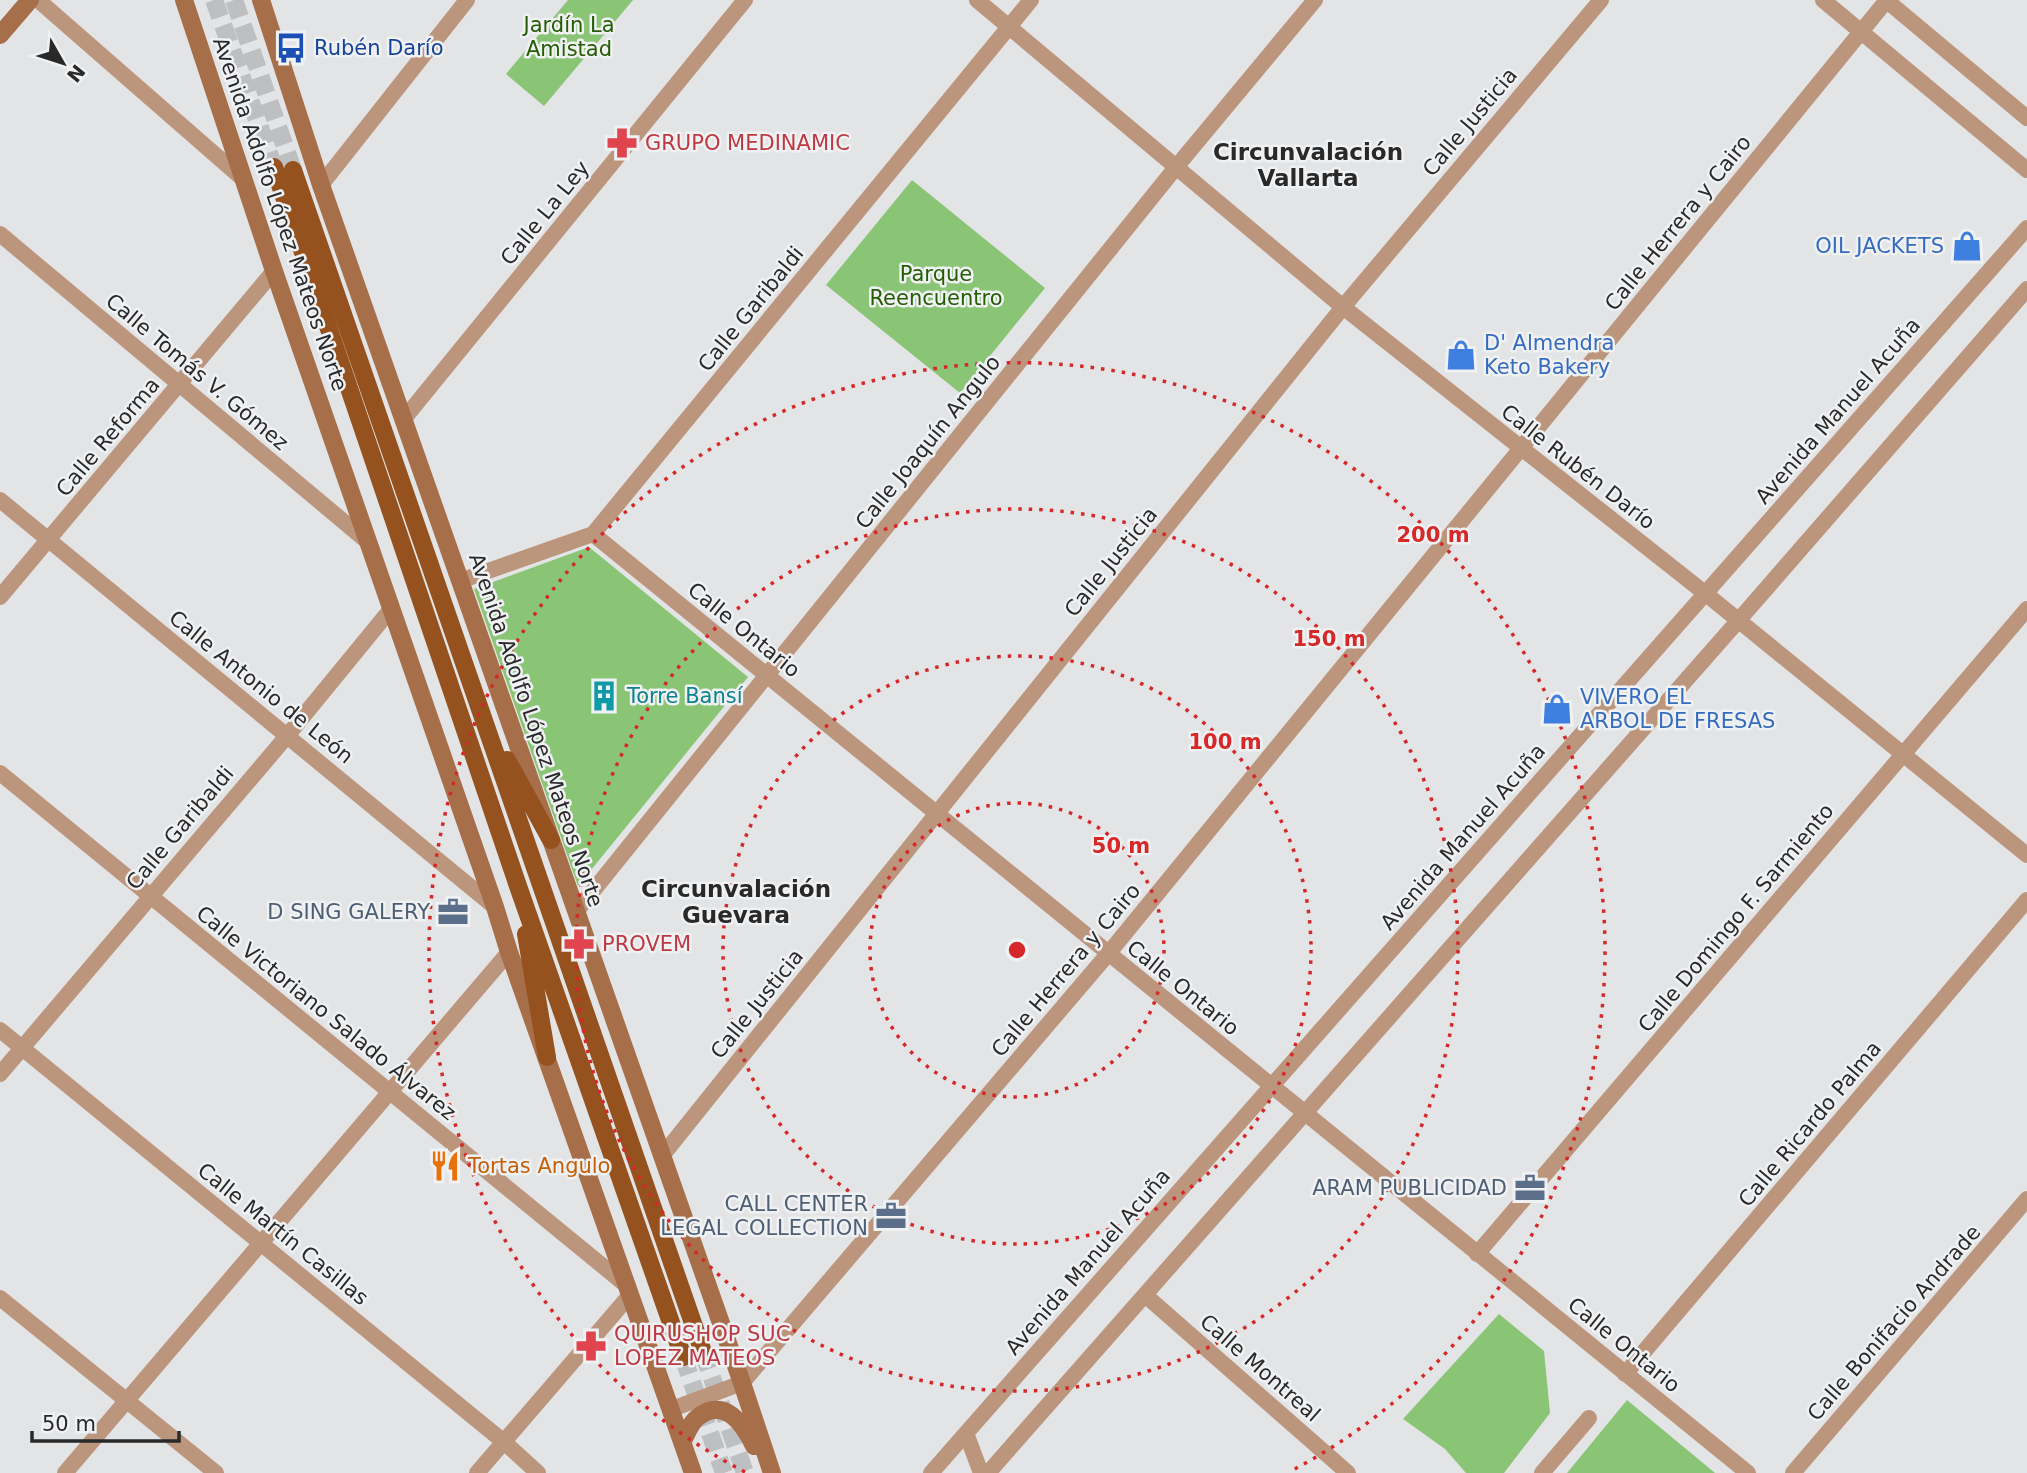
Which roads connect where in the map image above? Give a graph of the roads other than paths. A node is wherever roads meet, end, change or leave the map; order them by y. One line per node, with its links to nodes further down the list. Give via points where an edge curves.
1 (30, 0): 15 (main road)
2 (37, 0): 21 (street)
3 (184, 0): 21 (main road, Avenida Adolfo López Mateos Norte)
4 (261, 0): 22 (main road, Avenida Adolfo López Mateos Norte)
5 (467, 0): 22 (street)
6 (745, 0): 29 (street, Calle La Ley)
7 (977, 0): 13 (street, Calle Rubén Darío)
8 (1031, 0): 13 (street, Calle Garibaldi)
9 (1315, 0): 17 (street, Calle Joaquín Angulo)
10 (1601, 0): 27 (street, Calle Justicia)
11 (1824, 0): 14 (street)
12 (1887, 0): 14 (street, Calle Herrera y Cairo); 16 (street)
13 (1009, 26): 17 (street, Calle Rubén Darío); 32 (street, Calle Garibaldi)
14 (1861, 32): 20 (street); 30 (street, Calle Herrera y Cairo)
15 (0, 35)
16 (2027, 118)
17 (1177, 166): 27 (street, Calle Rubén Darío); 41 (street, Calle Joaquín Angulo)
18 (274, 167): 49 (main road, Avenida Adolfo López Mateos Norte)
19 (293, 170): 42 (main road, Avenida Adolfo López Mateos Norte)
20 (2027, 170)
21 (243, 179): 25 (main road, Avenida Adolfo López Mateos Norte)
22 (321, 185): 29 (main road, Avenida Adolfo López Mateos Norte)
23 (2027, 228): 36 (street, Avenida Manuel Acuña)
24 (0, 234): 28 (street, Calle Tomás V. Gómez)
25 (274, 271): 28 (street, Calle Reforma); 34 (main road, Avenida Adolfo López Mateos Norte)
26 (2027, 289): 40 (street)
27 (1343, 307): 30 (street, Calle Rubén Darío); 46 (street, Calle Justicia)
28 (179, 384): 33 (street, Calle Reforma); 34 (street, Calle Tomás V. Gómez)
29 (403, 420): 35 (main road, Avenida Adolfo López Mateos Norte)
30 (1521, 448): 36 (street, Calle Rubén Darío); 55 (street, Calle Herrera y Cairo)
31 (0, 500): 33 (street, Calle Antonio de León)
32 (593, 534): 35 (street); 41 (street, Calle Ontario)
33 (48, 540): 37 (street, Calle Reforma); 43 (street, Calle Antonio de León)
34 (368, 542): 39 (main road, Avenida Adolfo López Mateos Norte)
35 (460, 581): 47 (main road, Avenida Adolfo López Mateos Norte)
36 (1706, 594): 40 (street, Calle Rubén Darío); 60 (street, Avenida Manuel Acuña)
37 (0, 597)
38 (2027, 608): 44 (street, Calle Domingo F. Sarmiento)
39 (391, 609): 43 (street, Calle Garibaldi); 52 (main road, Avenida Adolfo López Mateos Norte)
40 (1738, 621): 44 (street, Calle Rubén Darío); 62 (street)
41 (767, 676): 46 (street, Calle Ontario); 53 (street, Calle Joaquín Angulo)
42 (482, 716): 47 (main road); 70 (main road, Avenida Adolfo López Mateos Norte)
43 (287, 736): 50 (street, Calle Garibaldi); 52 (street, Calle Antonio de León)
44 (1902, 754): 48 (street, Calle Rubén Darío); 66 (street, Calle Domingo F. Sarmiento)
45 (0, 773): 50 (street, Calle Victoriano Salado Álvarez)
46 (936, 814): 55 (street, Calle Ontario); 63 (street, Calle Justicia)
47 (551, 840): 53 (main road, Avenida Adolfo López Mateos Norte)
48 (2027, 855)
49 (518, 886): 58 (main road); 71 (main road, Avenida Adolfo López Mateos Norte)
50 (150, 896): 57 (street, Calle Garibaldi); 61 (street, Calle Victoriano Salado Álvarez)
51 (2027, 900): 72 (street, Calle Ricardo Palma)
52 (495, 907): 54 (main road, Avenida Adolfo López Mateos Norte)
53 (576, 912): 63 (main road, Avenida Adolfo López Mateos Norte)
54 (509, 952): 58 (main road, Avenida Adolfo López Mateos Norte); 61 (street)
55 (1108, 954): 60 (street, Calle Ontario); 73 (street, Calle Herrera y Cairo)
56 (0, 1030): 57 (street, Calle Martín Casillas)
57 (22, 1048): 59 (street, Calle Garibaldi); 65 (street, Calle Martín Casillas)
58 (547, 1057): 67 (main road, Avenida Adolfo López Mateos Norte)
59 (0, 1074)
60 (1271, 1086): 62 (street, Calle Ontario); 77 (street, Avenida Manuel Acuña)
61 (390, 1092): 65 (street); 67 (street, Calle Victoriano Salado Álvarez)
62 (1304, 1114): 66 (street, Calle Ontario); 68 (street)
63 (662, 1156): 73 (main road, Avenida Adolfo López Mateos Norte)
64 (2027, 1199): 92 (street, Calle Bonifacio Andrade)
65 (261, 1243): 74 (street); 79 (street, Calle Martín Casillas)
66 (1477, 1254): 72 (street, Calle Ontario)
67 (628, 1290): 75 (main road, Avenida Adolfo López Mateos Norte); 79 (street)
68 (1145, 1295): 88 (street); 89 (street, Calle Montreal)
69 (0, 1298): 74 (street)
70 (703, 1352)
71 (683, 1357)
72 (1625, 1374): 91 (street, Calle Ontario)
73 (742, 1382): 75 (street, Calle Herrera y Cairo); 85 (main road, Avenida Adolfo López Mateos Norte)
74 (127, 1401): 80 (street); 81 (street)
75 (672, 1409): 78 (main road, Avenida Adolfo López Mateos Norte)
76 (1589, 1418): 90 (street)
77 (966, 1433): 86 (street, Avenida Manuel Acuña); 87 (street)
78 (683, 1441): 84 (main road, Avenida Adolfo López Mateos Norte); 85 (main road, via 699,1416 725,1411 747,1430 759,1458)
79 (504, 1442): 82 (street); 83 (street, Calle Martín Casillas)
80 (65, 1473)
81 (216, 1473)
82 (477, 1473)
83 (538, 1473)
84 (694, 1473)
85 (772, 1473)
86 (931, 1473)
87 (981, 1473)
88 (988, 1473)
89 (1348, 1473)
90 (1542, 1473)
91 (1748, 1473)
92 (1793, 1473)

